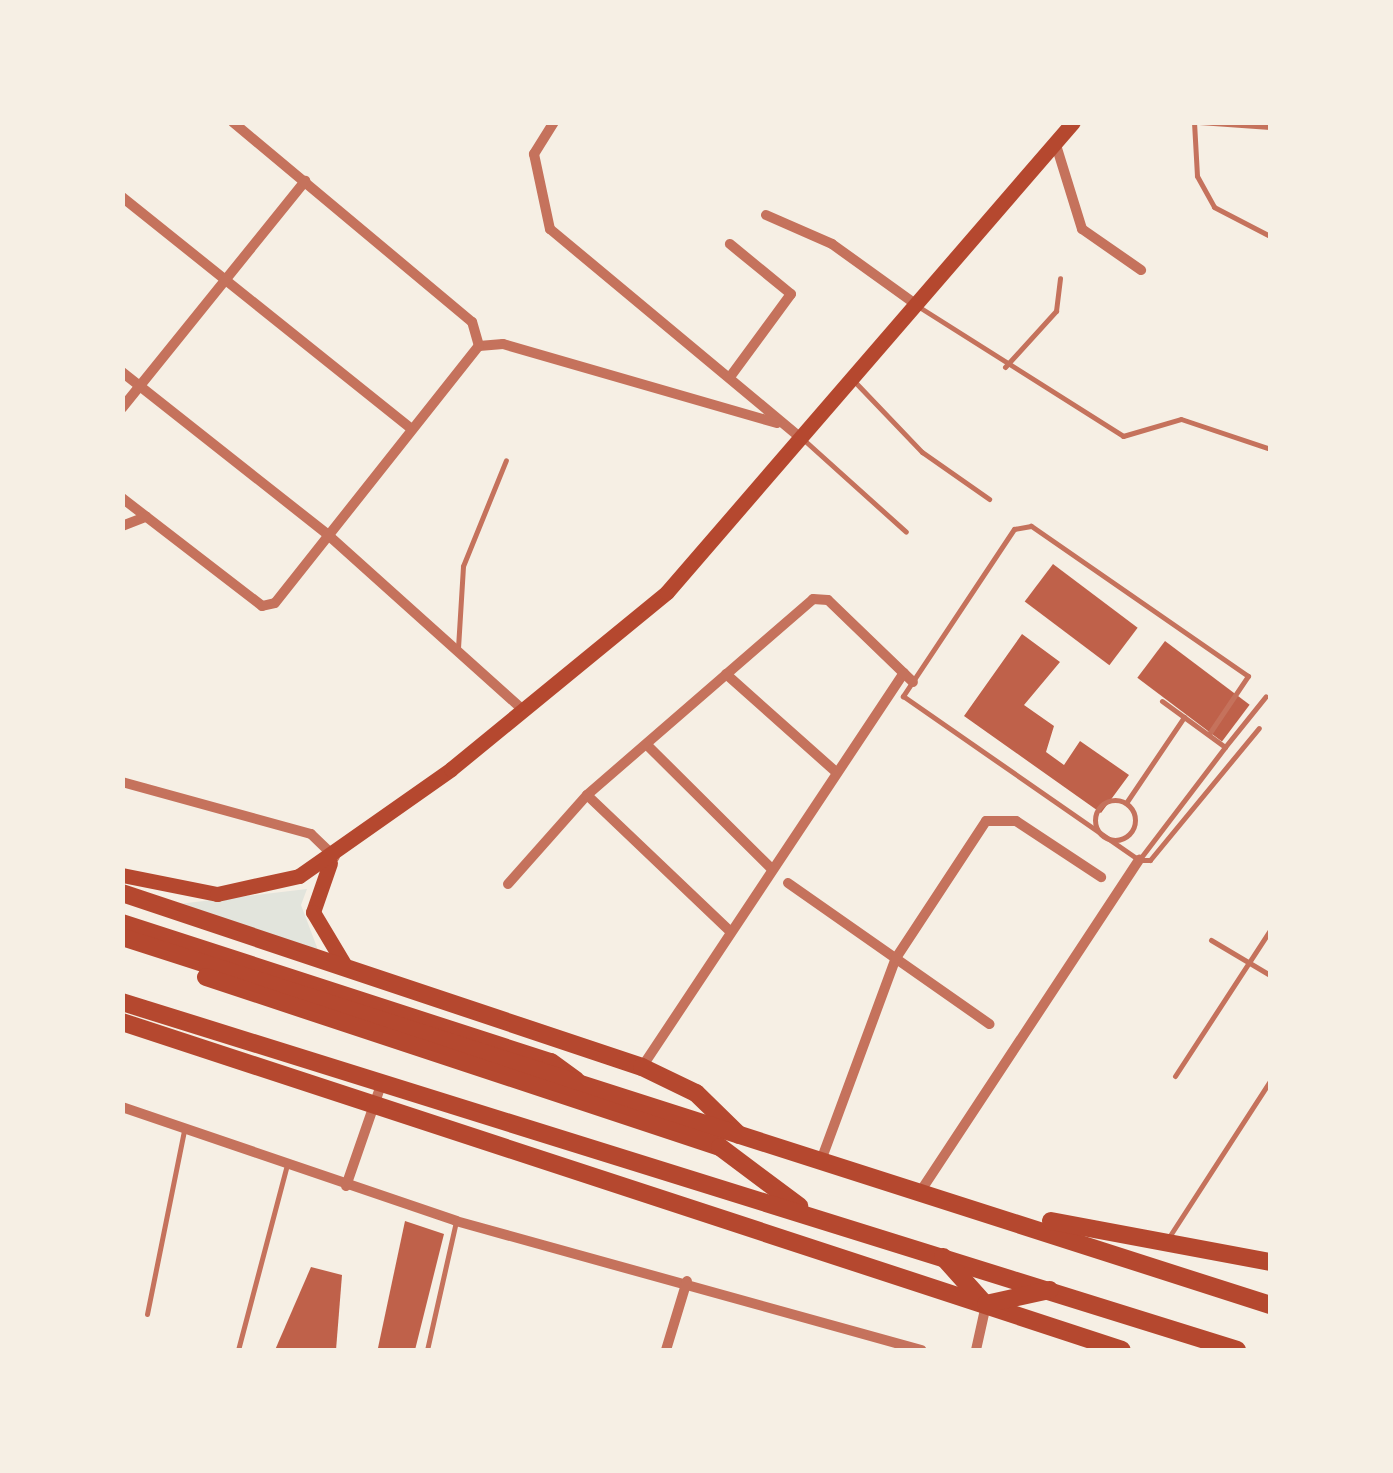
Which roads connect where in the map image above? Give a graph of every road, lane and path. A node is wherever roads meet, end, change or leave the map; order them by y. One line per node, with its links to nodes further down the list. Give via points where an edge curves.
1 (233, 122): 7 (street)
2 (554, 122): 19 (street, via 534,154 550,229)
3 (1073, 122): 6 (main road)
4 (1196, 122): 5 (lane); 10 (lane, via 1197,176 1214,207)
5 (1270, 127)
6 (1056, 145): 12 (street, via 1082,229); 15 (main road)
7 (305, 181): 14 (street); 16 (street, via 472,322)
8 (122, 197): 14 (street)
9 (766, 216): 15 (street, via 832,244)
10 (1270, 236)
11 (730, 244): 19 (street, via 790,294)
12 (1141, 270)
13 (1060, 278): 17 (lane, via 1056,312)
14 (226, 279): 21 (street); 24 (street)
15 (914, 303): 17 (lane); 20 (main road)
16 (479, 346): 23 (street, via 503,344); 24 (street)
17 (1005, 366): 26 (lane, via 1123,436 1181,419)
18 (122, 372): 21 (street)
19 (730, 377): 23 (street)
20 (855, 382): 25 (main road); 29 (lane, via 922,452)
21 (140, 386): 22 (street); 33 (street)
22 (122, 408)
23 (778, 423): 25 (street)
24 (412, 428): 33 (street)
25 (804, 440): 32 (lane); 40 (main road, via 667,592)
26 (1270, 449)
27 (506, 460): 34 (lane, via 462,566)
28 (122, 498): 30 (street)
29 (989, 499)
30 (146, 517): 31 (street); 33 (street, via 262,606 274,604)
31 (122, 526)
32 (906, 532)
33 (327, 534): 34 (street, via 390,599)
34 (458, 648): 40 (street)
35 (904, 673): 36 (street, via 819,596); 37 (street); 46 (street)
36 (726, 674): 44 (street); 46 (street)
37 (913, 682): 43 (lane, via 1014,530 1031,526 1248,676); 50 (lane, via 903,696)
38 (1266, 696): 45 (lane)
39 (1162, 701): 41 (lane)
40 (522, 709): 52 (main road)
41 (1184, 716): 43 (lane); 49 (lane)
42 (1258, 728): 51 (lane, via 1150,860)
43 (1208, 734): 45 (lane)
44 (648, 746): 48 (street); 53 (street)
45 (1225, 747): 51 (lane)
46 (836, 772): 53 (street)
47 (122, 782): 52 (street, via 312,834)
48 (587, 795): 57 (street); 61 (street)
49 (1126, 803): 50 (lane, via 1101,806); 50 (lane, via 1132,831)
50 (1102, 835): 51 (lane)
51 (1138, 860): 84 (street)
52 (333, 861): 54 (main road, via 217,894); 67 (main road, via 313,912)
53 (770, 868): 61 (street)
54 (122, 876)
55 (1101, 877): 65 (street, via 1016,821 994,817)
56 (788, 883): 65 (street)
57 (508, 884)
58 (122, 893): 67 (highway)
59 (122, 923): 73 (highway)
60 (1270, 930): 66 (lane)
61 (730, 931): 72 (street)
62 (122, 937): 73 (highway)
63 (1211, 940): 66 (lane)
64 (122, 948): 73 (highway)
65 (896, 958): 71 (street); 81 (street)
66 (1250, 961): 68 (lane); 74 (lane)
67 (347, 970): 72 (highway)
68 (1270, 975)
69 (122, 1002): 76 (highway)
70 (122, 1022): 77 (highway)
71 (989, 1024)
72 (642, 1067): 80 (highway, via 696,1093)
73 (548, 1076): 80 (highway); 85 (highway, via 720,1147)
74 (1175, 1076)
75 (1270, 1081): 88 (lane)
76 (382, 1082): 77 (street); 85 (highway)
77 (375, 1102): 83 (street); 93 (highway)
78 (122, 1106): 79 (street)
79 (185, 1127): 82 (street); 95 (lane)
80 (742, 1138): 81 (highway)
81 (823, 1156): 84 (highway)
82 (287, 1164): 83 (street); 96 (lane)
83 (346, 1186): 87 (street)
84 (924, 1186): 86 (highway)
85 (811, 1215): 89 (highway)
86 (1011, 1216): 88 (highway); 94 (highway)
87 (456, 1222): 91 (street); 97 (lane)
88 (1168, 1240): 90 (highway)
89 (941, 1255): 92 (highway); 93 (highway)
90 (1270, 1262)
91 (687, 1281): 98 (street); 99 (street)
92 (1052, 1289): 93 (highway); 102 (highway)
93 (986, 1304): 100 (street); 101 (highway)
94 (1270, 1304)
95 (147, 1314)
96 (238, 1350)
97 (427, 1350)
98 (666, 1350)
99 (921, 1350)
100 (976, 1350)
101 (1122, 1350)
102 (1237, 1350)

